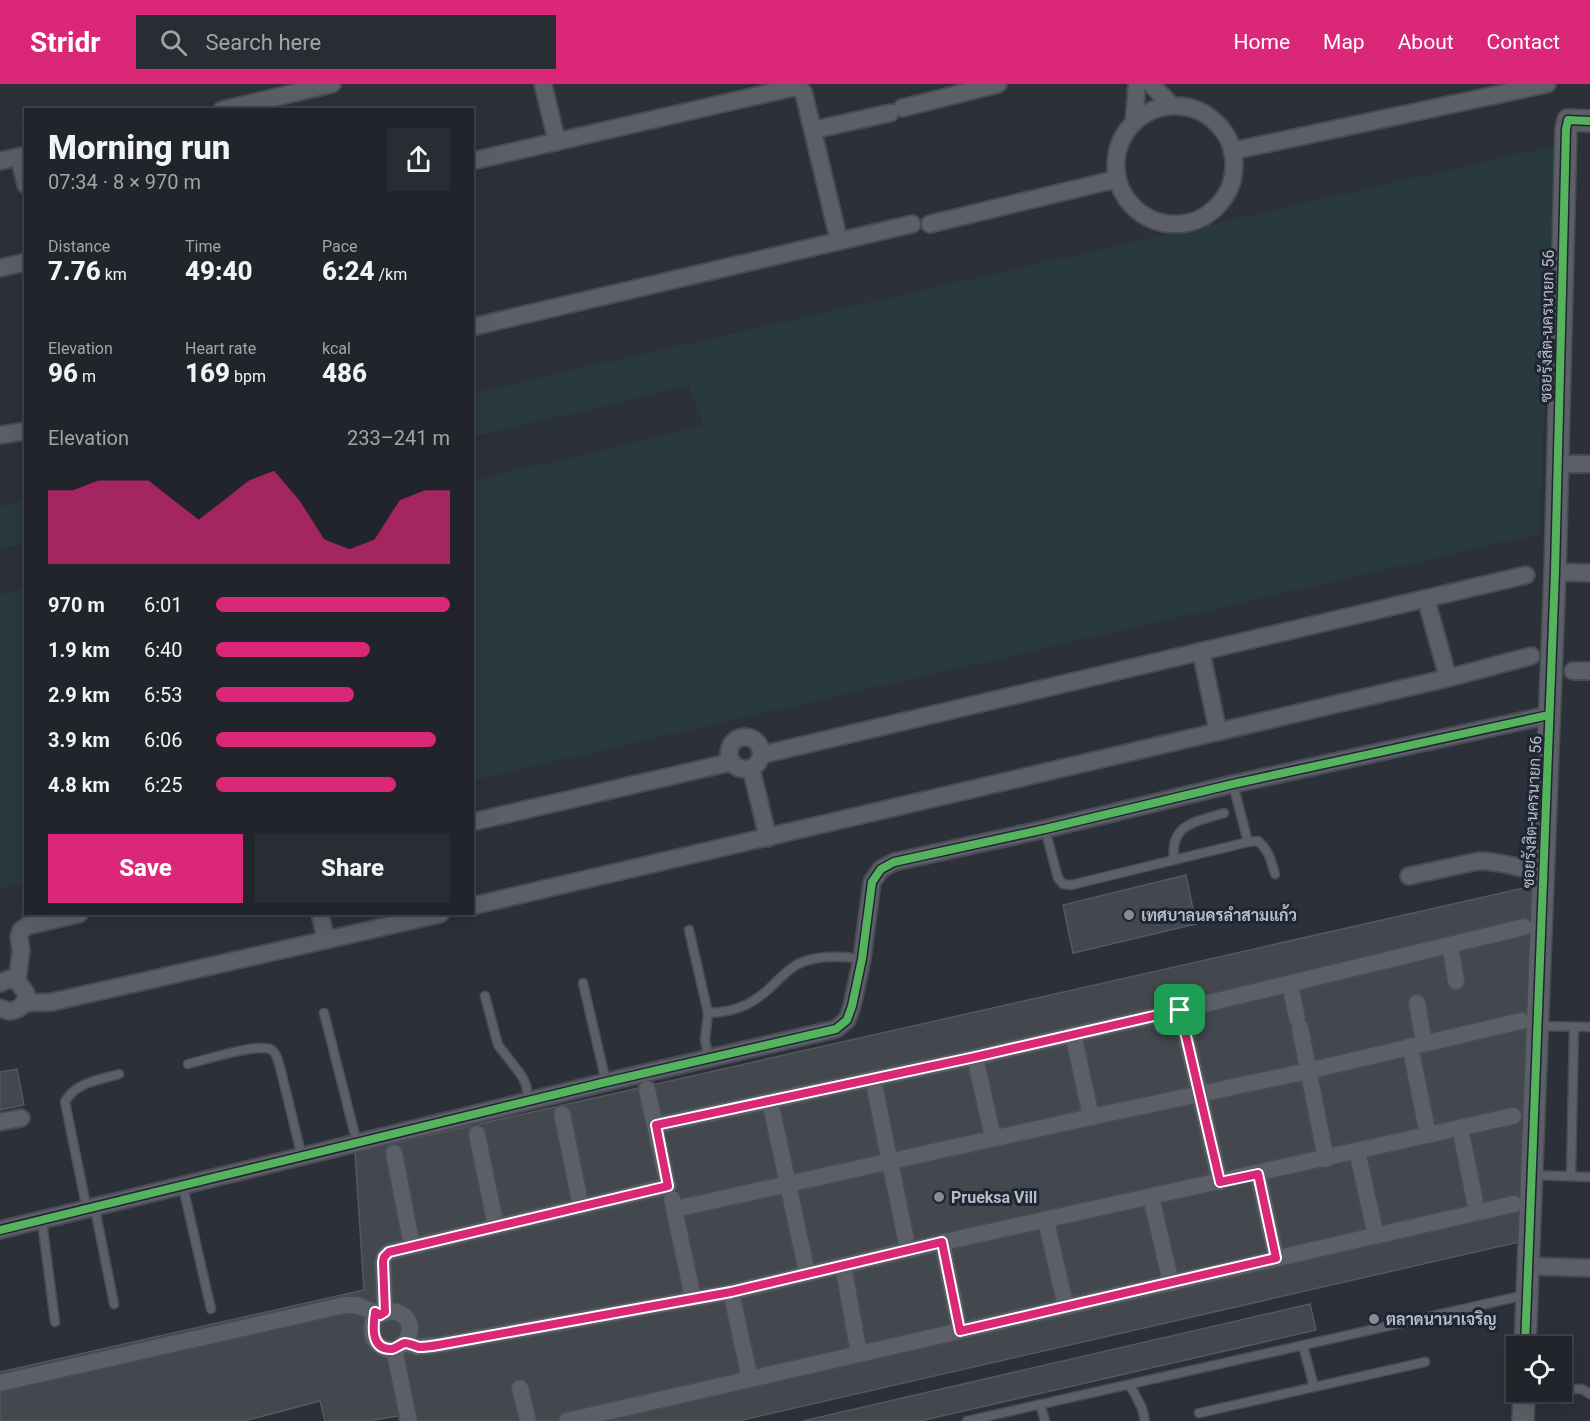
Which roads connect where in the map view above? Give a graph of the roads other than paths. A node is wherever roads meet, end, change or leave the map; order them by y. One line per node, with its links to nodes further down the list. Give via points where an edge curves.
1 (332, 84): 7 (street)
2 (543, 84): 13 (street)
3 (998, 84): 12 (street)
4 (1137, 84): 10 (street)
5 (1151, 84): 8 (street)
6 (1547, 84): 14 (street)
7 (275, 104): 9 (street)
8 (1172, 106): 10 (street, via 1152,110); 14 (street, via 1188,107 1210,118 1227,136)
9 (240, 108)
10 (1134, 121): 18 (street, via 1121,138 1115,158)
11 (1590, 121): 27 (street, ซอยรังสิต-นครนายก 56, via 1568,120 1566,129)
12 (813, 130): 13 (street, via 804,94 795,87); 21 (street)
13 (557, 142): 17 (street)
14 (1232, 151): 18 (street, via 1234,168 1223,199 1211,211 1180,223 1163,222 1134,208)
15 (22, 156): 16 (street)
16 (0, 161)
17 (474, 161)
18 (1117, 179): 20 (street)
19 (912, 224): 21 (street)
20 (930, 224)
21 (839, 241): 24 (street)
22 (24, 262): 23 (street)
23 (0, 267)
24 (474, 327)
25 (24, 431): 26 (street)
26 (0, 435)
27 (1557, 464): 28 (street); 29 (street, ซอยรังสิต-นครนายก 56)
28 (1590, 464)
29 (1555, 572): 30 (street); 38 (street, ซอยรังสิต-นครนายก 56)
30 (1590, 573)
31 (1526, 575): 32 (street)
32 (1426, 599): 33 (street); 37 (street)
33 (1201, 651): 39 (street); 40 (street)
34 (1531, 656): 37 (street)
35 (1573, 671): 36 (street)
36 (1590, 671)
37 (1448, 678): 39 (street)
38 (1550, 715): 42 (street); 49 (street, ซอยรังสิต-นครนายก 56)
39 (1218, 732): 46 (street)
40 (756, 761): 41 (street, via 739,768); 41 (street, via 759,745 753,738 741,737 729,748); 46 (street)
41 (732, 762): 44 (street)
42 (1233, 784): 45 (street); 47 (lane)
43 (1224, 813): 48 (lane, via 1180,831 1173,848)
44 (474, 822)
45 (1046, 830): 48 (lane, via 1063,884); 60 (street, via 894,862 880,869 872,882)
46 (768, 838): 52 (street)
47 (1248, 842): 48 (lane); 50 (lane, via 1264,847)
48 (1174, 860)
49 (1542, 871): 51 (street, via 1479,861); 73 (street, ซอยรังสิต-นครนายก 56)
50 (1275, 874)
51 (1409, 876)
52 (474, 906)
53 (75, 915): 61 (street, via 21,930)
54 (320, 915): 58 (street)
55 (436, 915): 58 (street)
56 (1524, 927): 59 (street)
57 (688, 930): 72 (lane)
58 (326, 940): 67 (street, via 52,1002)
59 (1450, 945): 62 (street); 65 (street)
60 (862, 959): 72 (lane, via 842,956 800,963 754,1002 727,1012); 79 (street, via 847,1020 836,1029)
61 (17, 981): 63 (street); 67 (street, via 24,988)
62 (1456, 981)
63 (0, 983)
64 (582, 983): 84 (lane)
65 (1290, 984): 70 (street); 81 (street)
66 (485, 996): 88 (lane, via 498,1045 522,1076)
67 (24, 1003): 69 (street, via 14,1011)
68 (1418, 1003): 77 (street)
69 (0, 1008)
70 (1180, 1010): 76 (street); 86 (street)
71 (324, 1013): 99 (lane)
72 (708, 1013): 79 (lane, via 705,1040)
73 (1529, 1023): 74 (lane); 77 (street); 106 (street, ซอยรังสิต-นครนายก 56)
74 (1574, 1027): 75 (lane); 107 (lane)
75 (1590, 1028)
76 (1072, 1034): 78 (street); 91 (street)
77 (1417, 1045): 81 (street); 97 (street)
78 (975, 1057): 83 (street); 98 (street)
79 (709, 1059): 84 (street)
80 (188, 1064): 102 (lane, via 262,1047 275,1053)
81 (1308, 1071): 86 (street); 103 (street)
82 (119, 1074): 116 (lane, via 80,1086 69,1093 65,1102)
83 (873, 1079): 87 (street); 104 (street)
84 (606, 1082): 88 (street)
85 (647, 1089): 94 (street)
86 (1198, 1094): 91 (street); 109 (street)
87 (770, 1101): 94 (street); 110 (street)
88 (529, 1102): 99 (street)
89 (562, 1114): 115 (street)
90 (1513, 1116): 95 (street)
91 (1091, 1117): 98 (street)
92 (21, 1118): 93 (street)
93 (0, 1122)
94 (656, 1125): 111 (street)
95 (1460, 1128): 97 (street); 118 (street)
96 (477, 1134): 121 (street)
97 (1428, 1135): 100 (street)
98 (993, 1138): 104 (street)
99 (357, 1144): 102 (street)
100 (1356, 1151): 103 (street); 123 (street)
101 (394, 1154): 125 (street)
102 (302, 1158): 112 (street)
103 (1326, 1159): 105 (street)
104 (891, 1162): 110 (street); 126 (street)
105 (1258, 1174): 109 (street); 127 (street)
106 (1531, 1175): 107 (lane); 129 (street, ซอยรังสิต-นครนายก 56)
107 (1571, 1176): 108 (lane)
108 (1590, 1177)
109 (1220, 1182): 113 (street)
110 (789, 1185): 117 (street); 131 (street)
111 (668, 1186): 115 (street); 117 (street)
112 (183, 1187): 116 (street); 138 (lane)
113 (1151, 1197): 120 (street); 132 (street)
114 (1514, 1204): 118 (street)
115 (581, 1207): 121 (street)
116 (91, 1209): 119 (street); 136 (lane)
117 (675, 1209): 135 (street)
118 (1477, 1212): 123 (street)
119 (42, 1221): 122 (street); 140 (lane)
120 (1046, 1221): 124 (street); 137 (street)
121 (496, 1227): 125 (street)
122 (0, 1230)
123 (1376, 1236): 127 (street)
124 (942, 1242): 126 (street); 141 (street)
125 (412, 1246): 139 (street, via 384,1257)
126 (908, 1250): 128 (street)
127 (1276, 1258): 132 (street)
128 (843, 1265): 131 (street); 145 (street)
129 (1527, 1266): 130 (street); 134 (street, ซอยรังสิต-นครนายก 56)
130 (1590, 1268)
131 (807, 1273): 133 (street)
132 (1171, 1283): 137 (street)
133 (731, 1292): 135 (street); 147 (street)
134 (1526, 1295): 142 (street, ซอยรังสิต-นครนายก 56); 144 (lane)
135 (693, 1298): 143 (street, via 438,1345)
136 (114, 1304)
137 (1066, 1307): 141 (street)
138 (211, 1308)
139 (380, 1312): 143 (street, via 372,1331 374,1337 382,1346); 143 (street, via 398,1312 407,1320 410,1332); 148 (street, via 345,1305)
140 (55, 1322)
141 (960, 1331): 145 (street)
142 (1525, 1336)
143 (399, 1346): 157 (street)
144 (1303, 1346): 149 (lane); 150 (lane)
145 (859, 1354): 147 (street)
146 (1425, 1362): 150 (lane)
147 (750, 1379): 159 (street)
148 (0, 1383)
149 (1130, 1385): 155 (lane); 162 (lane)
150 (1314, 1387): 156 (lane)
151 (520, 1388): 158 (street)
152 (1572, 1389): 153 (lane)
153 (1590, 1394)
154 (1524, 1402): 163 (street)
155 (1040, 1404): 160 (lane); 161 (lane)
156 (1199, 1413)
157 (409, 1421)
158 (528, 1421)
159 (567, 1421)
160 (967, 1421)
161 (1045, 1421)
162 (1145, 1421)
163 (1523, 1421)

